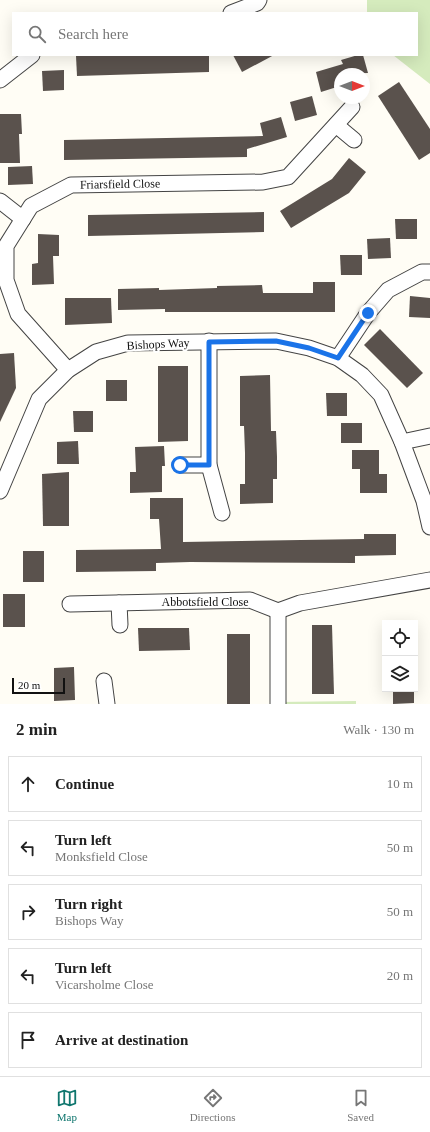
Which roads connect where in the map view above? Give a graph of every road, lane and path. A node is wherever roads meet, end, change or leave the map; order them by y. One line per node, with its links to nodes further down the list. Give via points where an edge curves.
1 (259, 0): 2 (street)
2 (234, 12)
3 (31, 56): 4 (street)
4 (0, 80)
5 (352, 107): 6 (street, Friarsfield Close)
6 (336, 125): 7 (street); 9 (street, Friarsfield Close, via 288,177 263,182 71,185 31,206)
7 (354, 140)
8 (0, 201): 9 (street)
9 (23, 219): 13 (street, Friarsfield Close, via 6,246 6,280 18,314)
10 (430, 272): 12 (street, via 422,272 388,290 368,313)
11 (209, 342): 12 (street, Bishops Way, via 276,341); 13 (street, Bishops Way, via 128,343 96,352); 17 (street)
12 (338, 358): 15 (street, Bishops Way, via 362,375 381,396)
13 (68, 370): 18 (street, Bishops Way, via 39,399)
14 (430, 436): 15 (street)
15 (402, 442): 20 (street, Bishops Way, via 424,500)
16 (180, 465): 17 (street)
17 (209, 465): 19 (street)
18 (0, 491)
19 (222, 513)
20 (430, 527)
21 (430, 580): 24 (street, via 300,603)
22 (119, 603): 23 (street, Abbotsfield Close); 24 (street, Abbotsfield Close, via 250,600); 25 (street)
23 (70, 604)
24 (278, 611): 28 (street)
25 (120, 625)
26 (104, 681): 27 (street)
27 (107, 704)
28 (278, 704)

